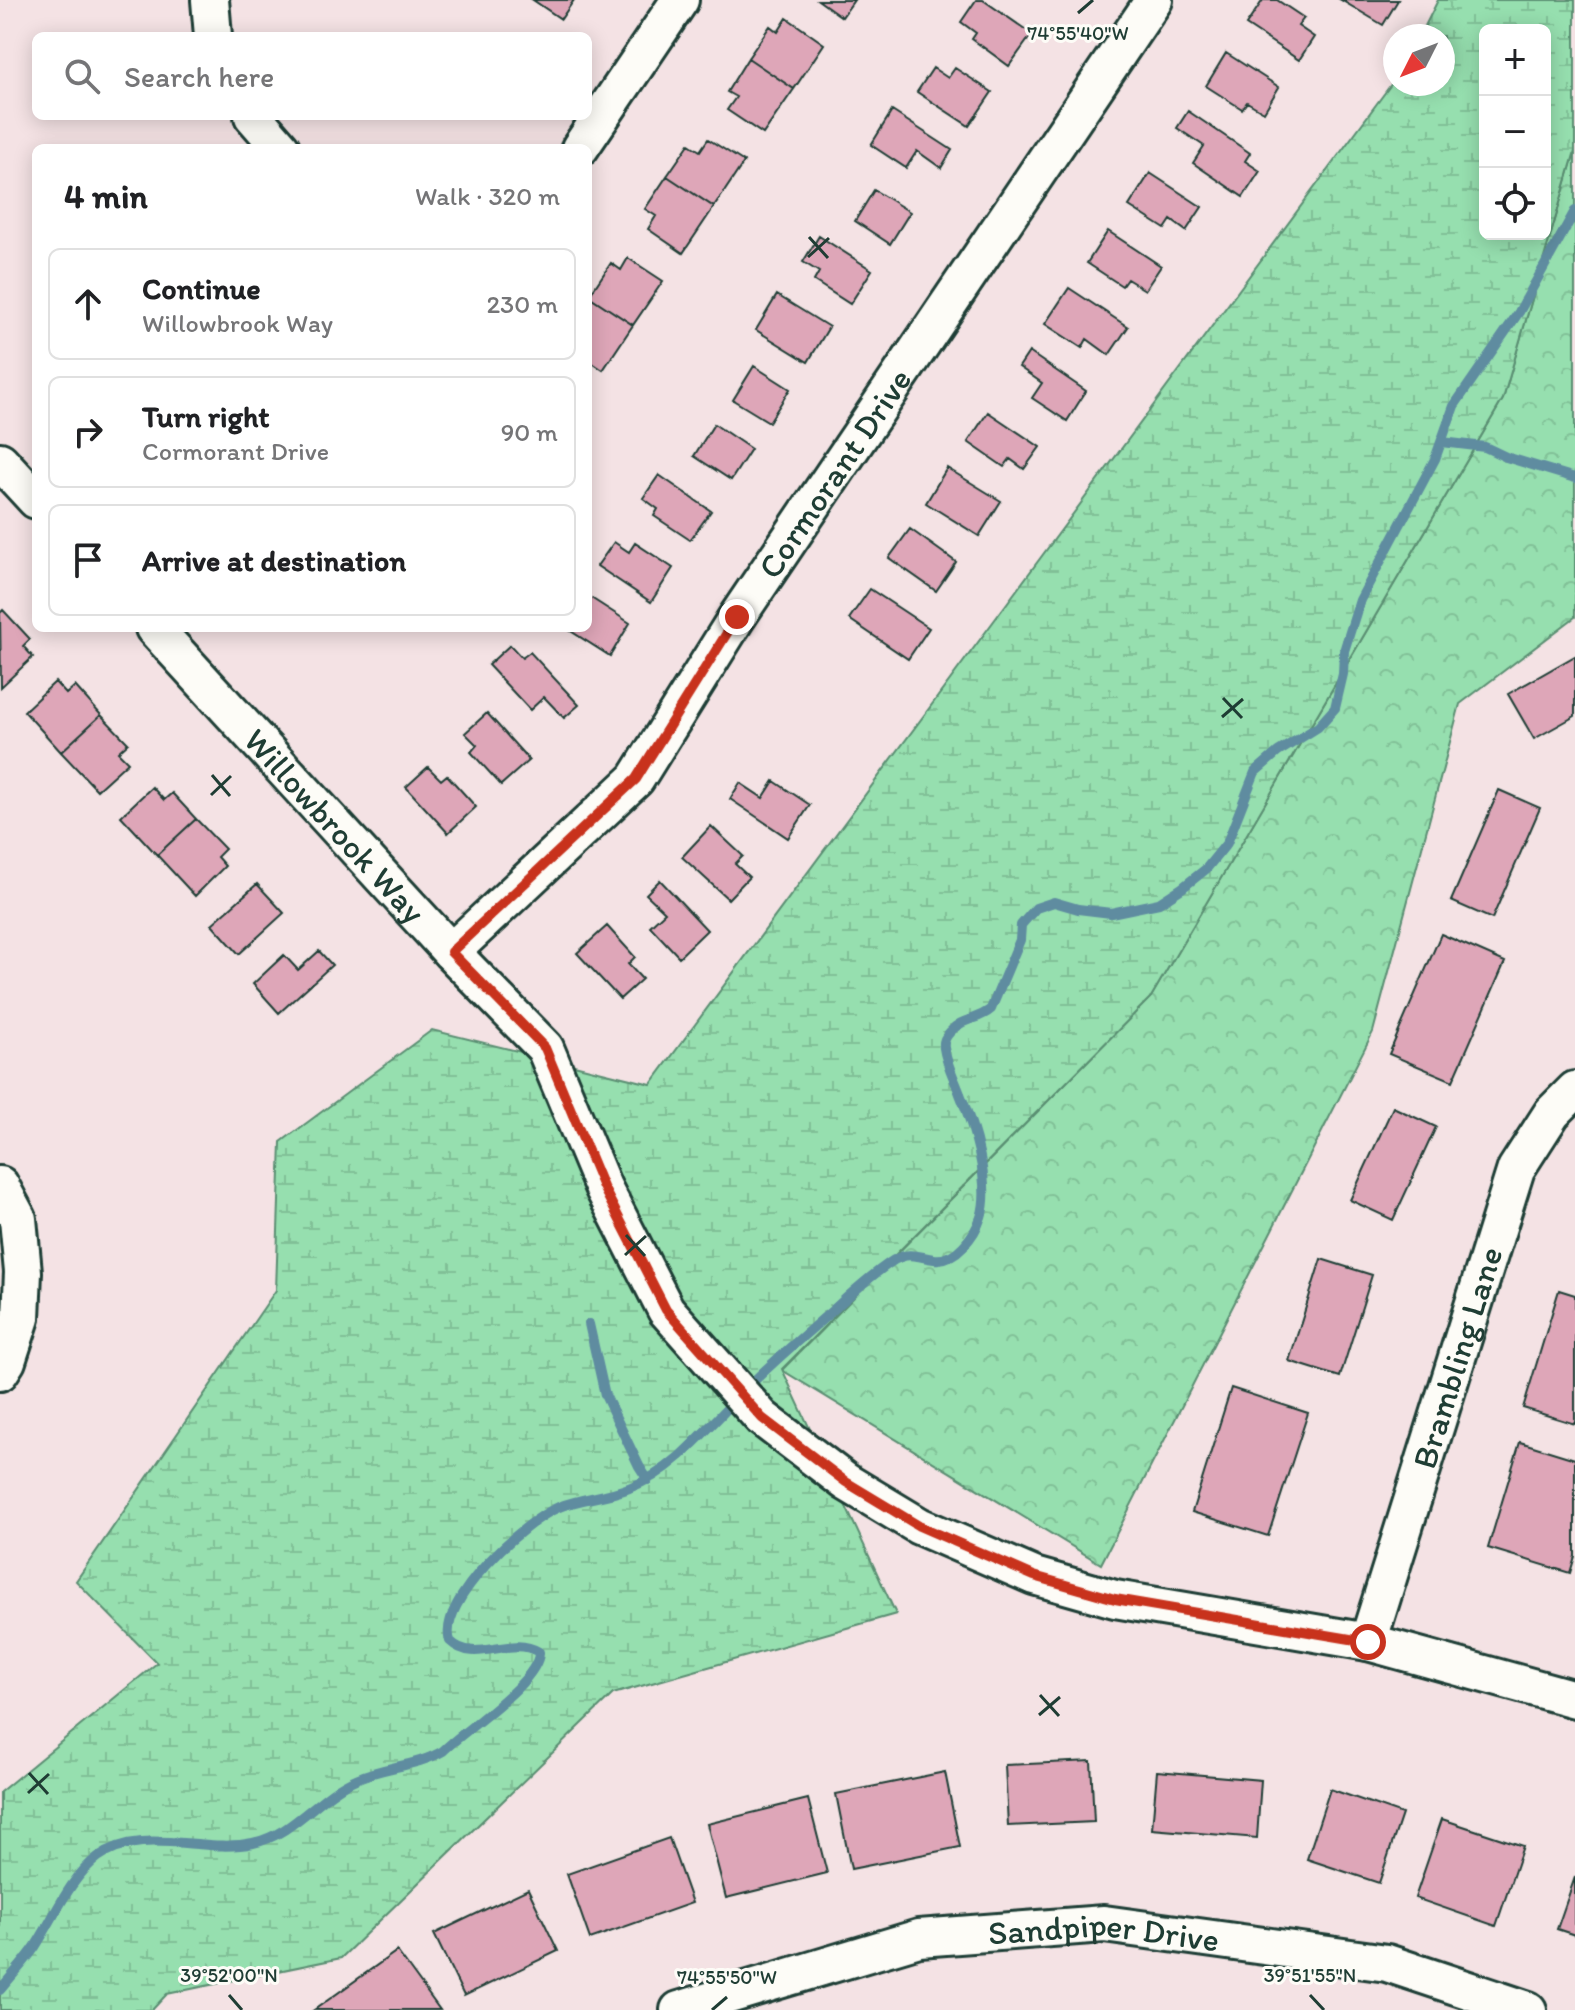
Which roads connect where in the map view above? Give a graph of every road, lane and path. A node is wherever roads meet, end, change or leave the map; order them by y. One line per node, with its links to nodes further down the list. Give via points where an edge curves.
1 (210, 0): 4 (street)
2 (680, 0): 7 (street)
3 (1154, 0): 11 (street, Cormorant Drive, via 737,617 636,779)
4 (213, 32)
5 (256, 120): 6 (street)
6 (278, 144)
7 (583, 144)
8 (0, 461): 9 (street)
9 (32, 496)
10 (158, 632): 11 (street, Willowbrook Way)
11 (451, 952): 15 (street, Willowbrook Way, via 545,1048 603,1187 666,1310 762,1418 834,1473 919,1526 1034,1576 1115,1599)
12 (1575, 1090): 15 (street, Brambling Lane, via 1552,1113 1516,1169)
13 (0, 1185): 14 (street, via 18,1219 23,1272 21,1318)
14 (0, 1372)
15 (1368, 1642): 16 (street, Willowbrook Way)
16 (1575, 1699)
17 (679, 2010): 18 (street, Sandpiper Drive, via 919,1938 1104,1924 1387,1963)
18 (1528, 2010)

